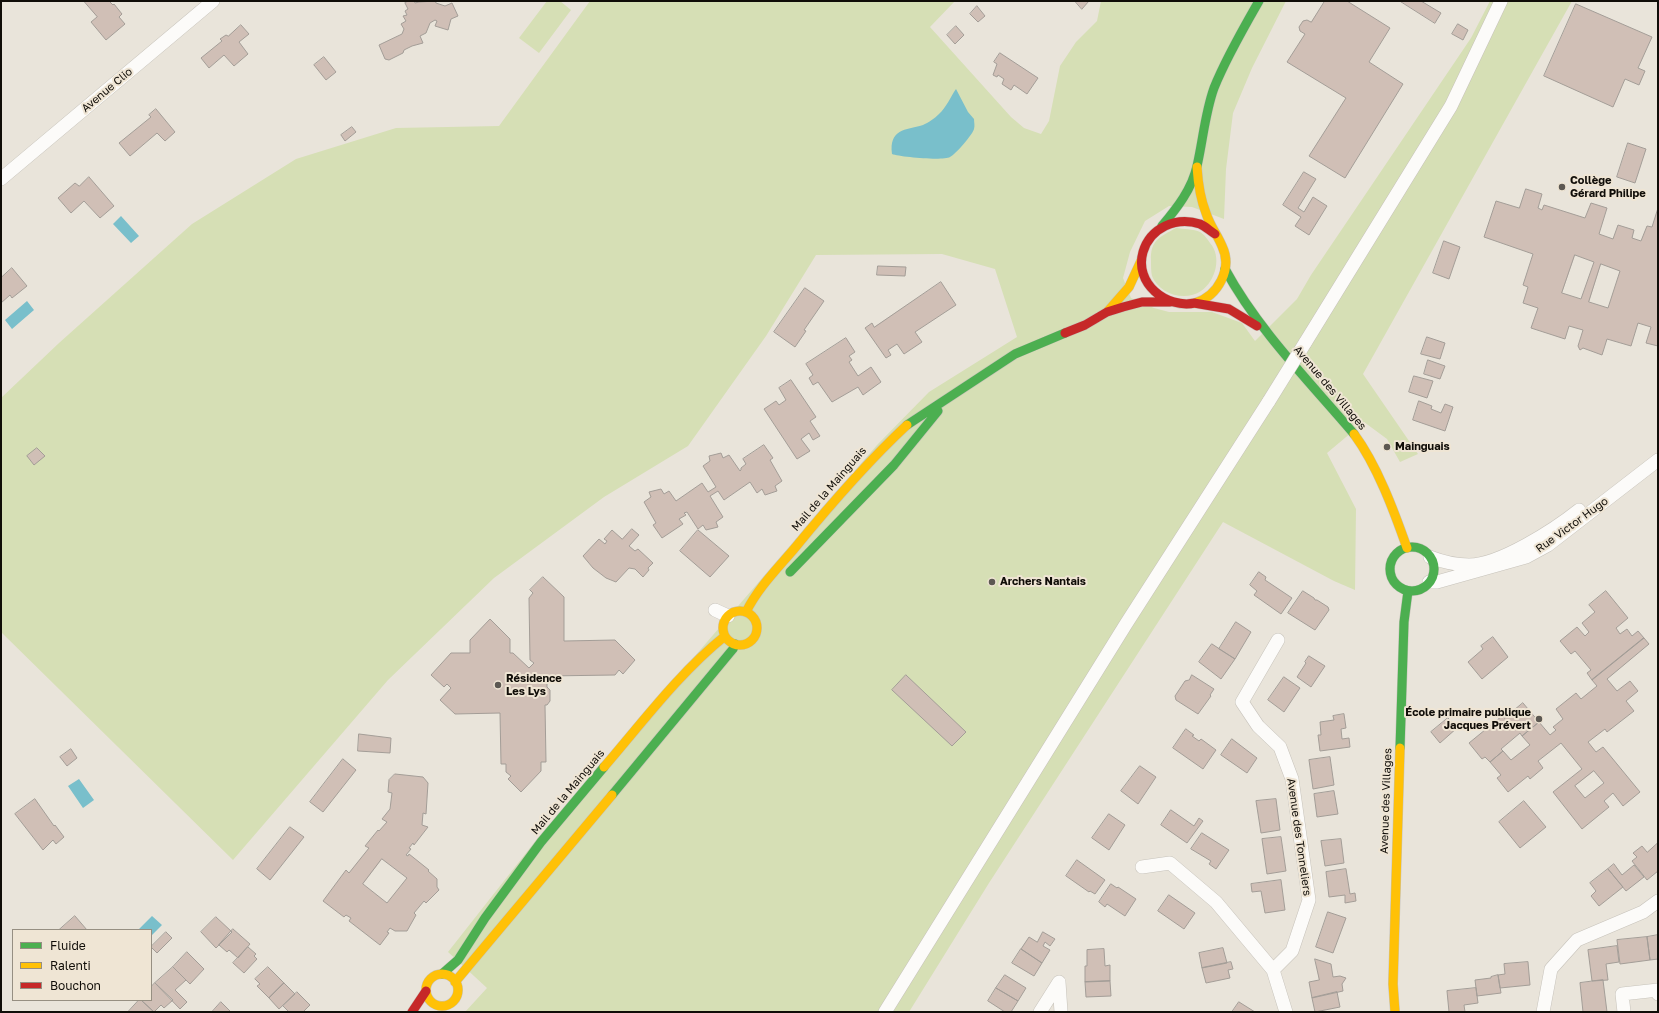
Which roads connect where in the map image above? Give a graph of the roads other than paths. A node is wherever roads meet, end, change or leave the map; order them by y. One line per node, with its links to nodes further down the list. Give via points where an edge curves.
1 (213, 1): 5 (street, Avenue Clio)
2 (1259, 1): 4 (street, via 1233,47 1214,89)
3 (1502, 1): 38 (street, bridge, via 1451,106)
4 (1197, 167): 6 (street, via 1182,202); 7 (street, via 1203,204)
5 (1, 179)
6 (1162, 226): 7 (street, via 1177,221 1191,221); 8 (street, via 1147,241)
7 (1214, 234): 9 (street, via 1220,240)
8 (1141, 261): 10 (street, via 1143,275 1149,287); 12 (street, Mail de la Mainguais, via 1129,287)
9 (1225, 269): 11 (street, via 1220,283 1211,294); 13 (street, Avenue des Villages, via 1238,293)
10 (1170, 302): 11 (street); 12 (street, Mail de la Mainguais, via 1142,302)
11 (1194, 303): 13 (street, Avenue des Villages, via 1229,309)
12 (1107, 312): 14 (street, Mail de la Mainguais, via 1085,325 1015,354)
13 (1268, 333): 17 (street, Avenue des Villages, via 1355,435 1369,457)
14 (948, 399): 19 (street, Mail de la Mainguais, via 894,465); 24 (street, Mail de la Mainguais, via 908,423 873,457 762,587 749,606)
15 (1658, 452): 18 (street, Rue Victor Hugo, via 1574,515 1517,550 1488,562 1471,565 1449,564)
16 (1658, 460): 20 (street, Rue Victor Hugo, via 1548,545 1526,558)
17 (1407, 548): 18 (street, via 1420,549); 21 (street, via 1394,556 1389,570 1395,584)
18 (1430, 558): 20 (street, via 1434,574)
19 (786, 576)
20 (1429, 582): 21 (street, via 1416,591)
21 (1408, 591): 42 (street, Avenue des Villages, via 1404,622 1398,785 1393,984)
22 (762, 604): 24 (street)
23 (715, 610): 25 (street)
24 (749, 614): 25 (street, via 736,611); 28 (street, via 757,625 755,636 746,644)
25 (728, 616): 26 (street, via 723,626)
26 (725, 636): 28 (street); 32 (street, Mail de la Mainguais, via 686,672 570,807 485,918 458,960)
27 (1278, 640): 31 (street, Avenue des Tonneliers, via 1242,702 1258,726 1280,748 1292,779 1309,900 1292,951)
28 (735, 644): 33 (street, via 694,697)
29 (1142, 867): 31 (street, via 1170,863 1216,902)
30 (1658, 901): 43 (street, via 1643,912 1577,940 1551,969)
31 (1273, 970): 41 (street)
32 (442, 974): 33 (street, via 451,977); 34 (street, via 430,980)
33 (455, 982): 36 (street, via 458,988 456,996 451,1003)
34 (426, 992): 36 (street); 37 (street)
35 (1658, 994): 44 (street, via 1658,990 1622,994)
36 (440, 1009)
37 (412, 1012)
38 (885, 1012)
39 (1040, 1012): 40 (street, via 1059,982)
40 (1061, 1012)
41 (1286, 1012)
42 (1395, 1012)
43 (1543, 1012)
44 (1624, 1012)

